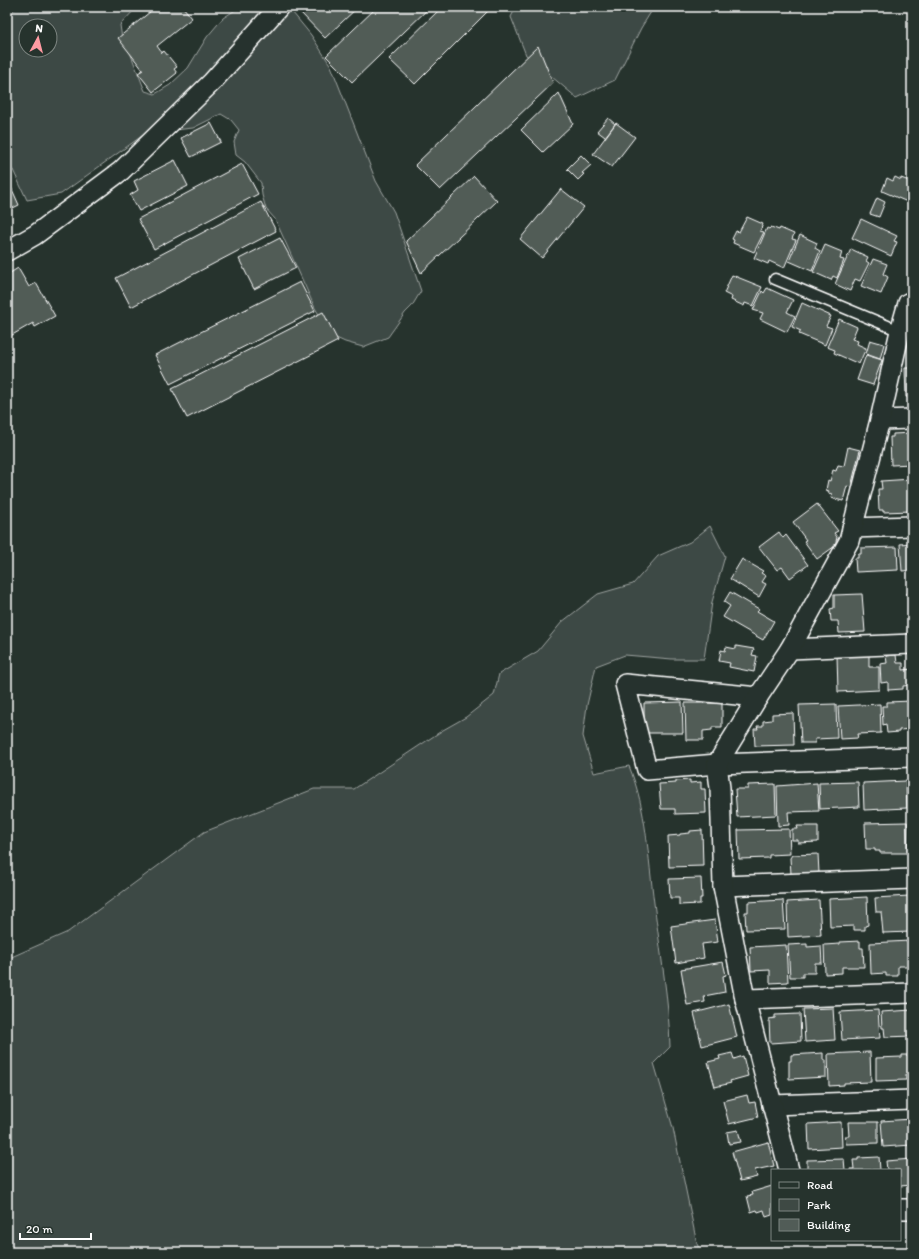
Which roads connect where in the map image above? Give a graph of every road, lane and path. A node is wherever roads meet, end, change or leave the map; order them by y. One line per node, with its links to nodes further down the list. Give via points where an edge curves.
1 (279, 7): 2 (street, via 212,82 121,171 36,235)
2 (7, 251)
3 (775, 279): 5 (lane)
4 (911, 299): 5 (street)
5 (900, 331): 7 (street)
6 (912, 419): 7 (street)
7 (880, 420): 9 (street)
8 (912, 526): 9 (street)
9 (852, 528): 11 (street, via 849,541)
10 (912, 644): 11 (street)
11 (790, 649): 12 (street)
12 (758, 697): 14 (street); 14 (street, via 624,684 648,770)
13 (912, 757): 14 (street)
14 (717, 764): 16 (street)
15 (912, 879): 16 (street)
16 (723, 886): 18 (street)
17 (912, 993): 18 (street)
18 (745, 999): 20 (street)
19 (912, 1100): 20 (street)
20 (772, 1105): 21 (street)
21 (789, 1169)
22 (901, 1209): 23 (street)
23 (912, 1209)

